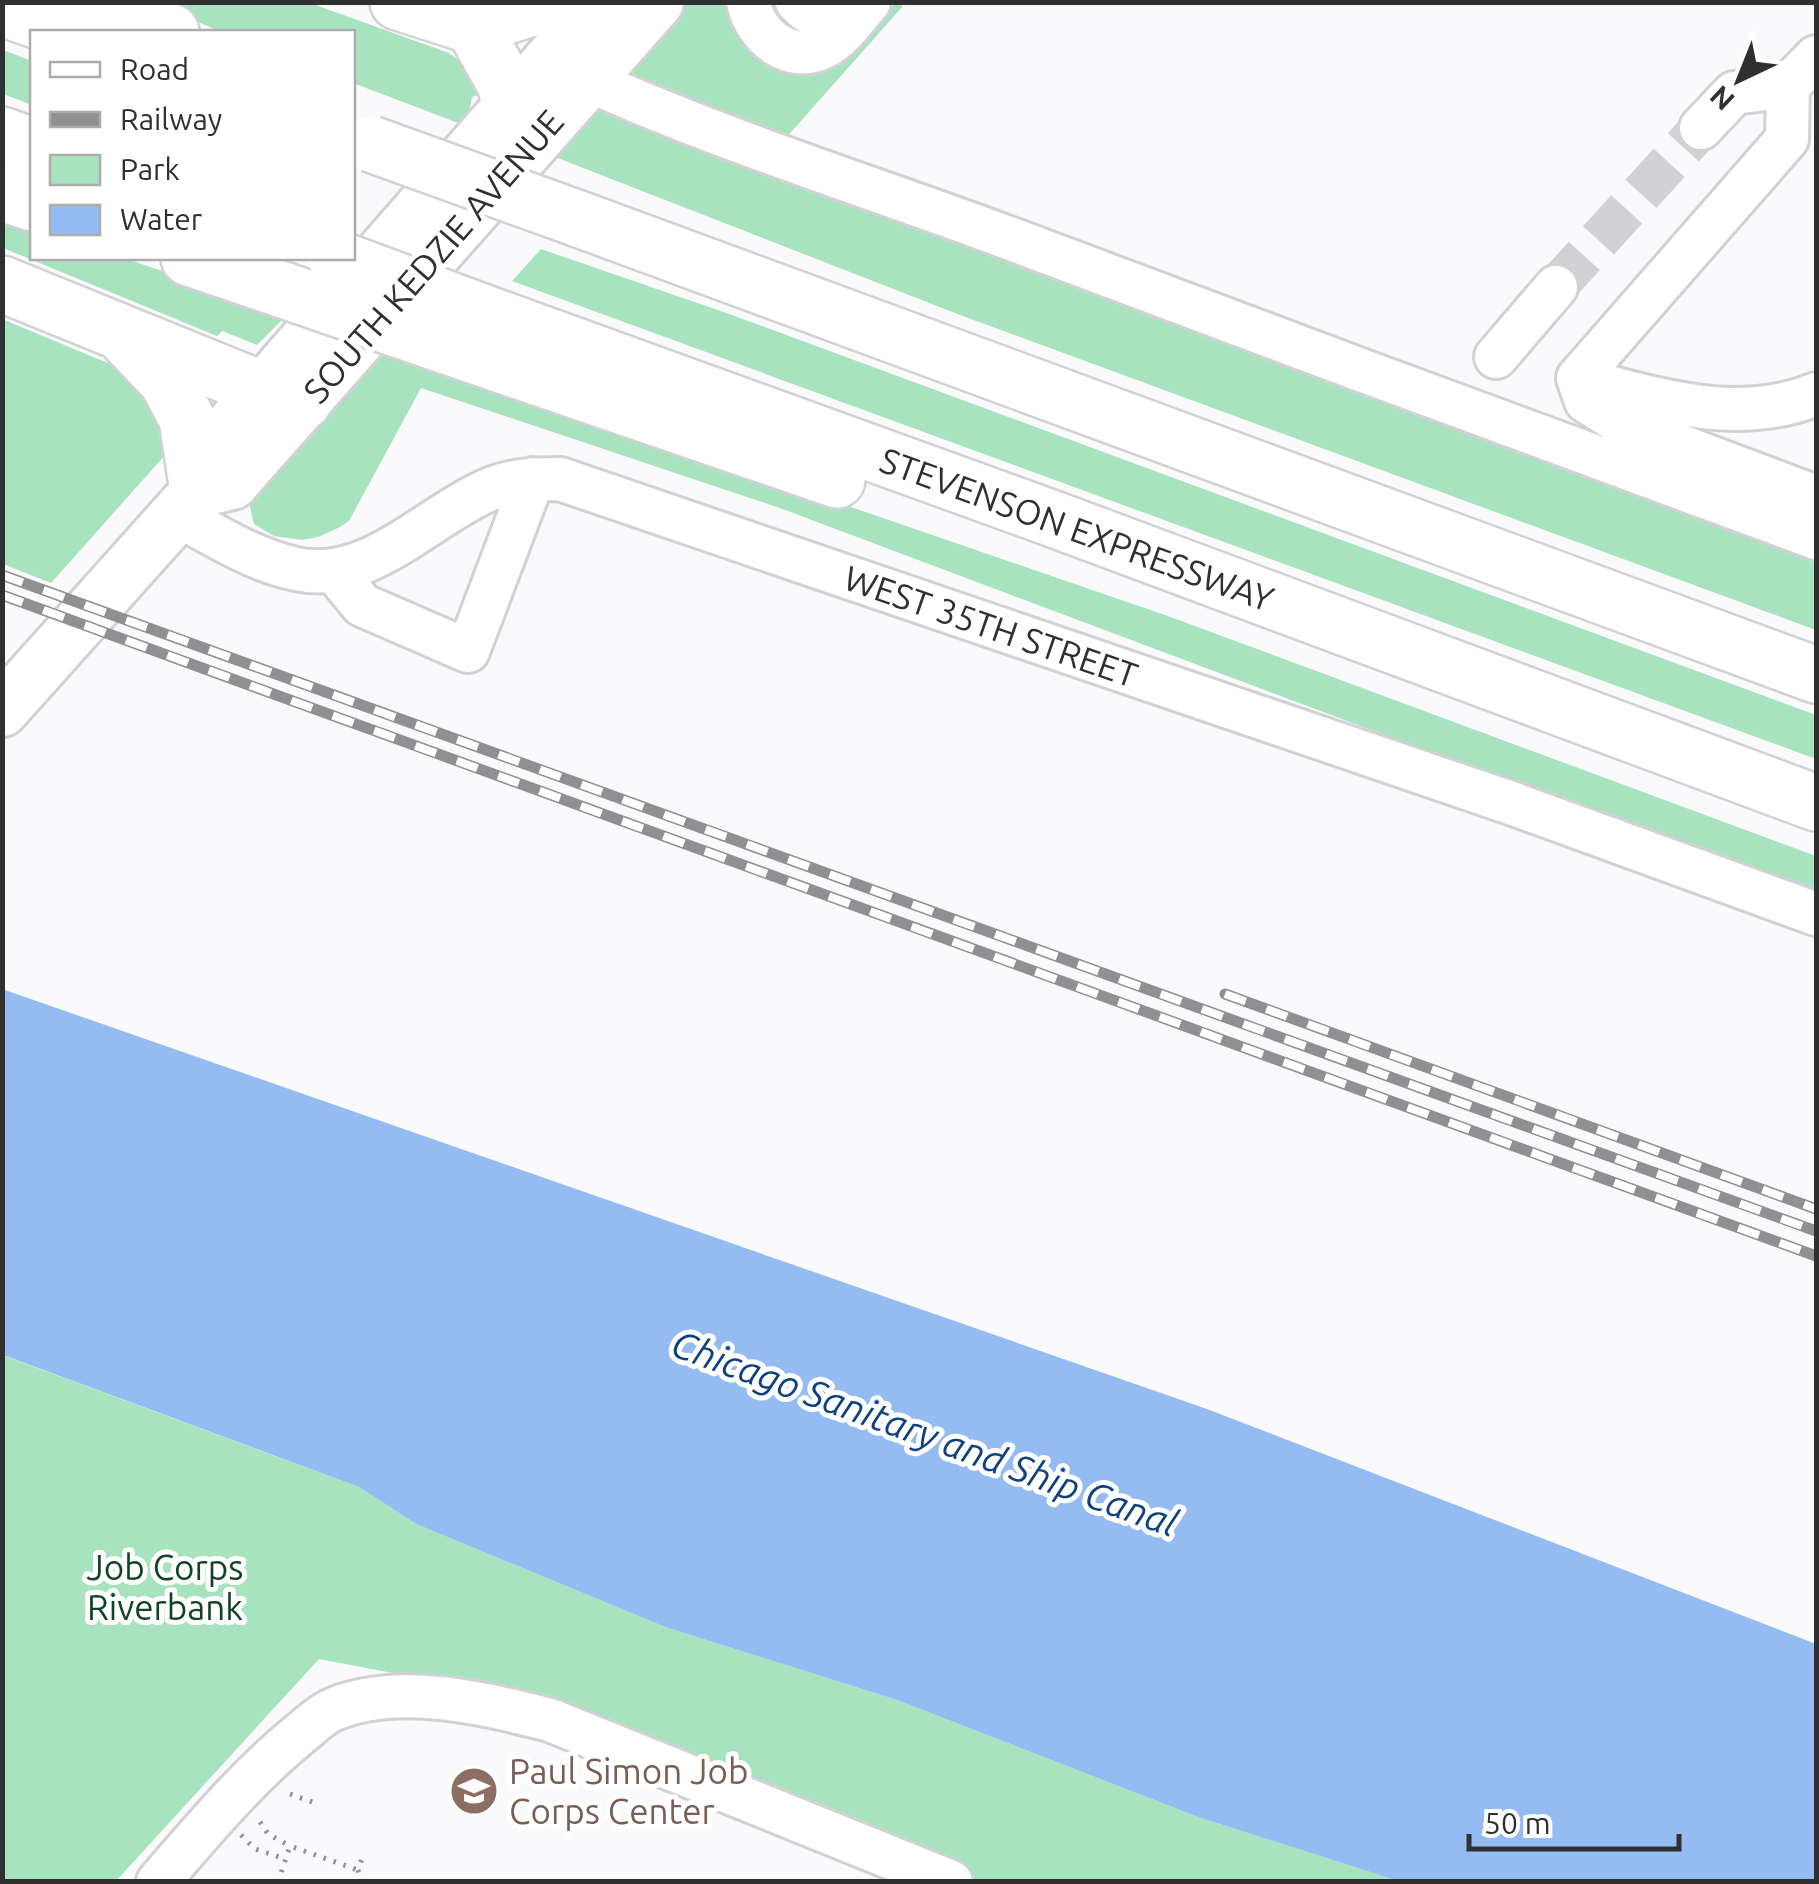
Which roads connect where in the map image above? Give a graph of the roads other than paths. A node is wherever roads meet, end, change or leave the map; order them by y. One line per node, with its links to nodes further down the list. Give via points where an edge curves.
1 (104, 2): 12 (highway)
2 (398, 2): 10 (highway)
3 (553, 2): 10 (highway)
4 (602, 2): 15 (main road, SOUTH KEDZIE AVENUE)
5 (657, 2): 14 (main road, SOUTH KEDZIE AVENUE)
6 (748, 2): 9 (street, via 769,40 790,51 823,48)
7 (797, 2): 9 (street, via 831,23)
8 (2, 8): 11 (highway)
9 (860, 13)
10 (473, 26): 15 (highway)
11 (64, 30)
12 (167, 30)
13 (1802, 72): 16 (street, via 1734,93); 30 (street, via 1786,140)
14 (588, 80): 20 (main road, SOUTH KEDZIE AVENUE); 36 (street)
15 (511, 107): 20 (highway); 32 (main road, SOUTH KEDZIE AVENUE)
16 (1701, 128)
17 (2, 135): 19 (highway)
18 (362, 140): 38 (highway, bridge)
19 (30, 145)
20 (516, 162): 32 (main road, SOUTH KEDZIE AVENUE)
21 (2, 192): 22 (highway)
22 (30, 202)
23 (194, 260): 27 (highway, bridge)
24 (340, 260): 27 (highway, STEVENSON EXPRESSWAY, bridge)
25 (2, 284): 28 (highway)
26 (1556, 287): 29 (street)
27 (474, 332): 40 (highway, STEVENSON EXPRESSWAY, via 1048,517)
28 (121, 333): 32 (highway); 35 (highway, via 166,381 187,418)
29 (1496, 357)
30 (1578, 378): 31 (street, via 1674,404 1727,410); 34 (street, via 1586,401 1624,425)
31 (1816, 394)
32 (284, 396): 35 (main road, SOUTH KEDZIE AVENUE, via 232,483)
33 (533, 479): 37 (street, WEST 35TH STREET, via 484,492); 37 (street, via 468,651 362,606); 41 (street, WEST 35TH STREET, via 560,479 1511,802)
34 (1816, 496)
35 (187, 503): 37 (street, WEST 35TH STREET, via 264,561); 39 (main road, SOUTH KEDZIE AVENUE)
36 (1816, 538)
37 (335, 572)
38 (1816, 676)
39 (2, 710)
40 (1816, 803)
41 (1816, 914)
42 (158, 1882): 43 (street, via 272,1757 328,1711 413,1696 550,1720)
43 (952, 1882)

